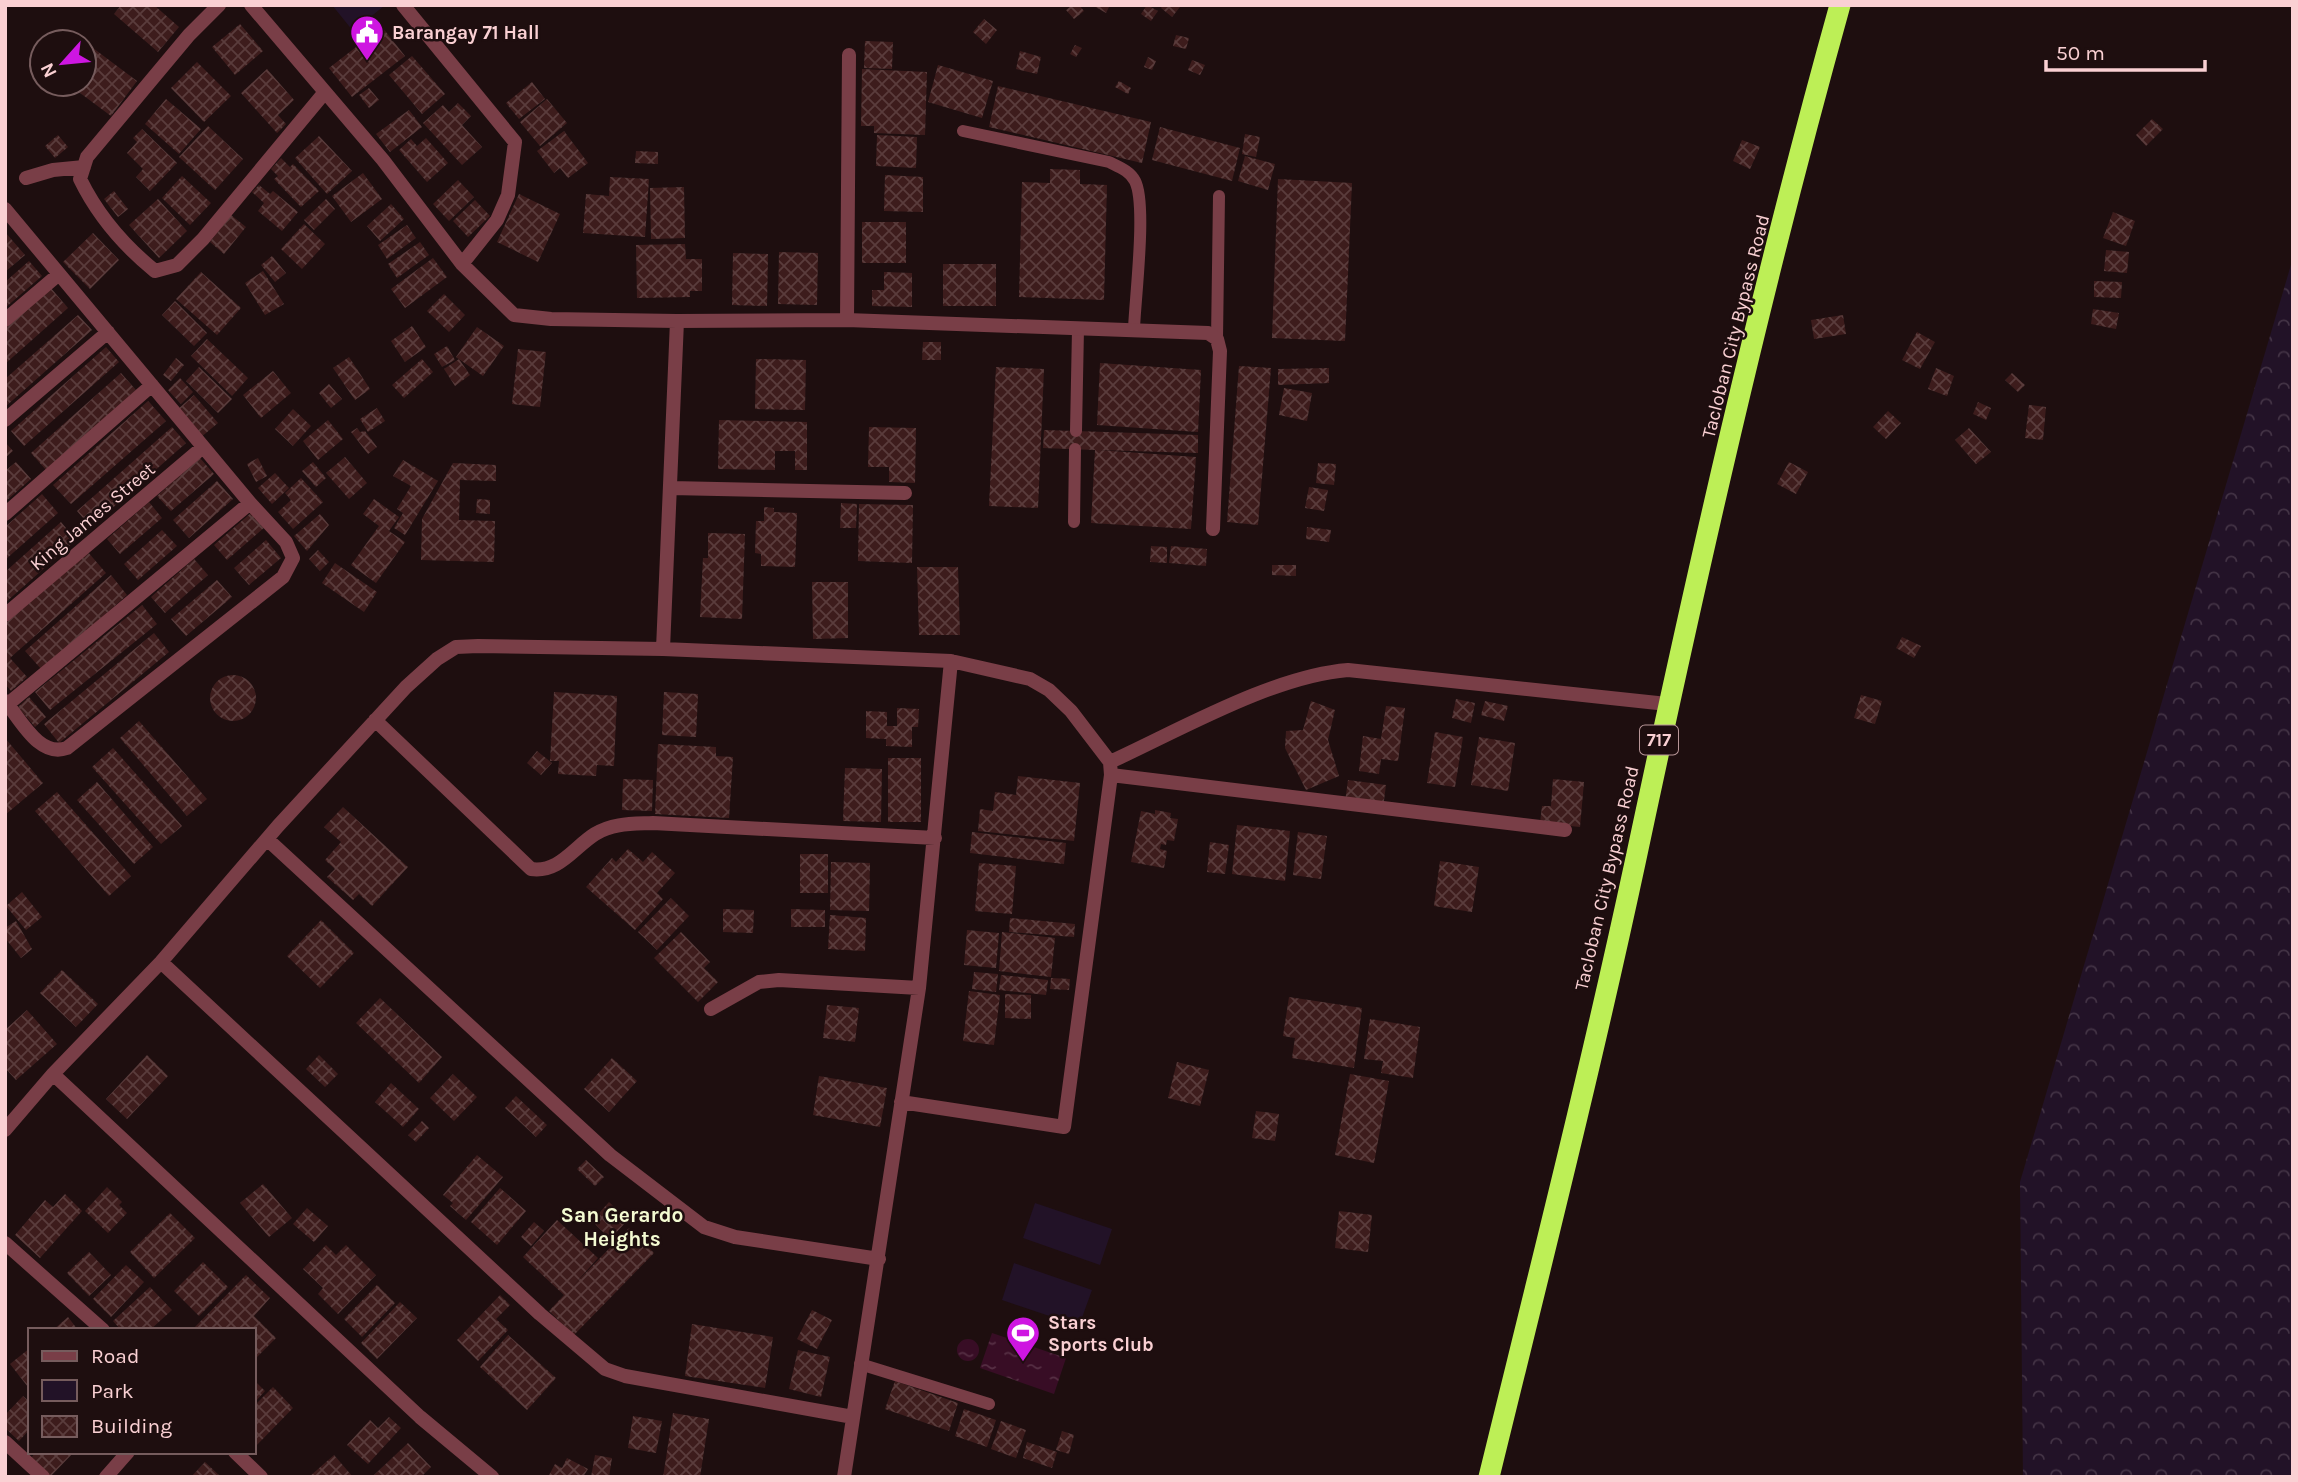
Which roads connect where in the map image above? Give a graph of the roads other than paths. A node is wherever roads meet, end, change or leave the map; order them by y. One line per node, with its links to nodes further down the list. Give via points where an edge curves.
1 (219, 5): 8 (street, via 189,35)
2 (251, 5): 6 (street)
3 (403, 5): 12 (street, via 515,142 508,195 497,220)
4 (1840, 5): 36 (highway, Tacloban City Bypass Road / 717)
5 (849, 55): 15 (street)
6 (325, 92): 8 (street, via 203,239 167,270 155,271 132,252 95,209 80,179); 12 (street)
7 (963, 131): 18 (lane, via 1109,162 1129,172 1136,183 1139,214)
8 (84, 167): 9 (street)
9 (26, 178)
10 (1219, 196): 20 (lane)
11 (7, 216): 13 (street)
12 (462, 264): 16 (street, via 514,315)
13 (59, 274): 14 (street); 19 (street)
14 (5, 320)
15 (847, 320): 16 (street); 17 (street)
16 (677, 321): 26 (street)
17 (1078, 329): 18 (street); 23 (lane)
18 (1134, 329): 20 (street, via 1208,333)
19 (108, 332): 21 (street); 22 (street)
20 (1217, 339): 31 (street)
21 (152, 385): 24 (street); 29 (street)
22 (5, 420)
23 (1076, 431)
24 (203, 447): 28 (street); 32 (street, King James Street)
25 (1075, 449): 30 (lane)
26 (671, 488): 27 (street); 33 (street)
27 (905, 493)
28 (250, 503): 35 (street); 35 (street, via 286,542 293,558 283,577 67,748 56,752 43,748)
29 (5, 513)
30 (1074, 522)
31 (1213, 529)
32 (5, 615)
33 (663, 649): 34 (street); 37 (street, via 456,647 405,687)
34 (951, 661): 38 (street, via 1030,679 1049,690 1071,711); 40 (street)
35 (6, 702)
36 (1667, 704): 38 (street, via 1348,670 1321,672 1283,684); 62 (highway, Tacloban City Bypass Road / 717, via 1634,865)
37 (375, 720): 40 (street, via 531,869 554,867 595,833 617,824); 41 (street)
38 (1111, 768): 39 (street); 46 (street, via 1064,1127)
39 (1565, 830)
40 (935, 838): 43 (street)
41 (267, 839): 42 (street); 49 (street, via 610,1155 696,1221 734,1237)
42 (161, 962): 45 (street); 53 (street, via 540,1314 605,1368 652,1382)
43 (919, 988): 44 (street, via 759,982); 46 (street)
44 (711, 1009)
45 (52, 1074): 47 (street); 60 (street, via 421,1417)
46 (901, 1102): 49 (street)
47 (5, 1130)
48 (5, 1243): 50 (street)
49 (879, 1259): 51 (street)
50 (101, 1328)
51 (860, 1364): 52 (lane); 53 (street)
52 (989, 1404)
53 (853, 1418): 61 (street)
54 (5, 1442): 57 (street)
55 (126, 1454): 58 (street)
56 (237, 1454): 59 (street)
57 (43, 1477)
58 (106, 1477)
59 (261, 1477)
60 (492, 1477)
61 (844, 1477)
62 (1489, 1477)

